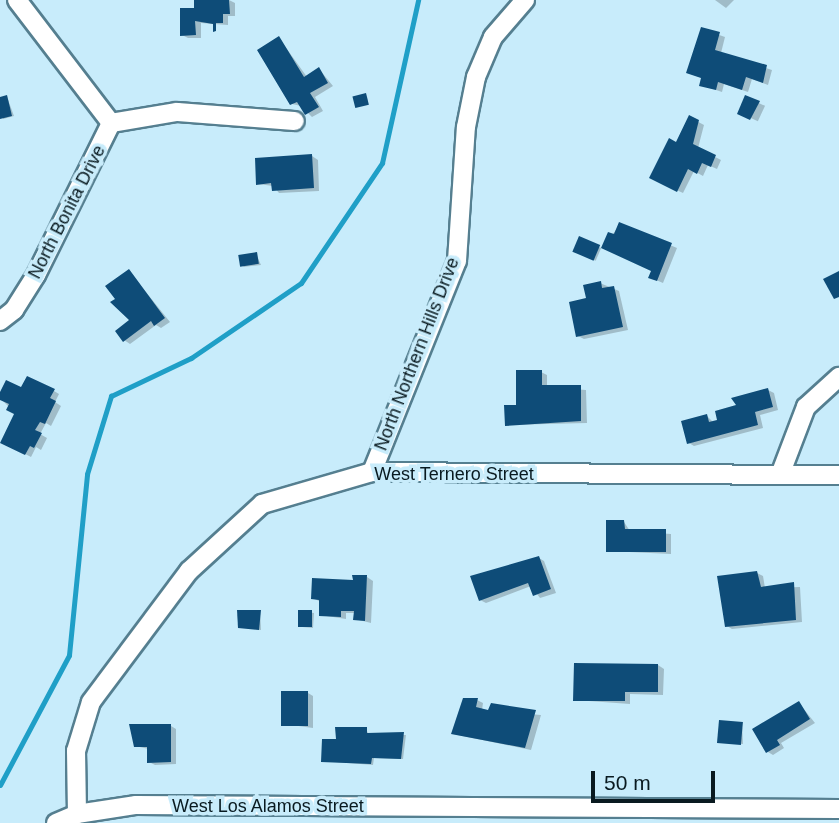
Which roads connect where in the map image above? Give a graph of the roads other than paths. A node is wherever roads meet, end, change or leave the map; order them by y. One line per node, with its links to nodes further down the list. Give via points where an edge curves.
1 (17, 0): 4 (street)
2 (525, 0): 7 (street, North Northern Hills Drive, via 493,37 476,76 466,127 457,261)
3 (295, 121): 4 (street, via 177,112)
4 (111, 122): 5 (street, North Bonita Drive, via 36,275 14,310)
5 (0, 321)
6 (839, 377): 8 (street, via 806,407)
7 (372, 472): 8 (street, West Ternero Street); 11 (street, West Ternero Street, via 262,504 189,571 91,702 76,751)
8 (780, 475): 9 (street, West Ternero Street)
9 (839, 475)
10 (839, 809): 11 (street, West Los Alamos Street, via 136,805)
11 (77, 814): 12 (street)
12 (56, 823)

